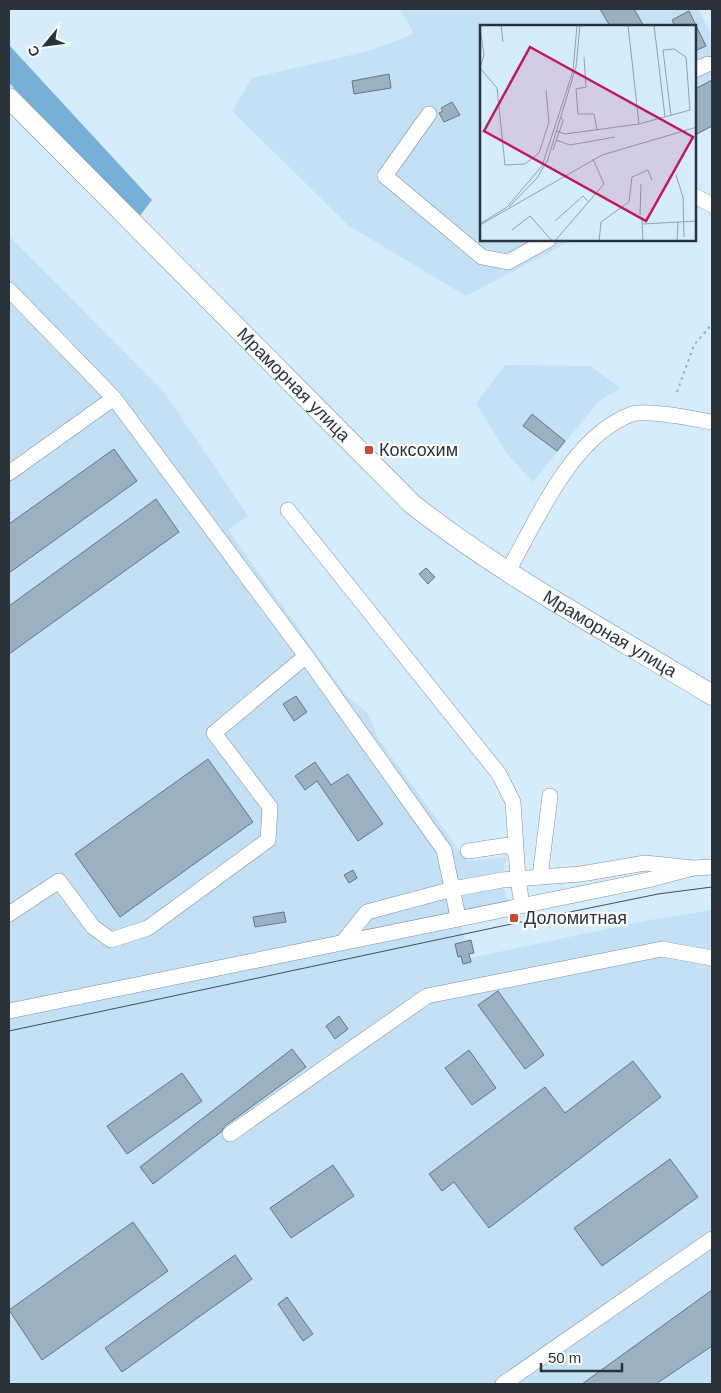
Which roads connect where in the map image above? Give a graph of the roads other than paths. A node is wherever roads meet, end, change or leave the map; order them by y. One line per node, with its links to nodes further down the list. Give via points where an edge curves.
1 (9, 98): 11 (main road, Мраморная улица, via 412,504)
2 (429, 114): 5 (street, via 385,176 482,257 508,262)
3 (696, 197): 4 (street)
4 (712, 206)
5 (546, 241)
6 (9, 290): 7 (street)
7 (114, 398): 9 (street); 12 (street)
8 (712, 422): 11 (street, via 670,415 633,414 595,436 560,479)
9 (9, 473)
10 (288, 510): 16 (street, via 498,774 513,802)
11 (508, 571): 13 (main road, Мраморная улица)
12 (306, 656): 21 (street, via 444,850); 23 (street, via 214,733 270,807 268,840 148,928 111,940 93,927 59,881)
13 (712, 694)
14 (550, 796): 19 (street)
15 (468, 851): 16 (street, via 509,845)
16 (516, 853): 20 (street)
17 (712, 867): 18 (street)
18 (693, 868): 19 (street, via 645,862 581,874); 22 (street)
19 (540, 877): 20 (street)
20 (518, 879): 21 (street); 22 (street)
21 (453, 889): 24 (street); 25 (street, via 366,912)
22 (522, 904): 24 (street)
23 (9, 914)
24 (458, 917): 25 (street)
25 (344, 941): 27 (street)
26 (712, 958): 28 (street, via 662,949 427,996)
27 (9, 1011)
28 (230, 1134)
29 (712, 1239): 30 (street)
30 (503, 1384)

